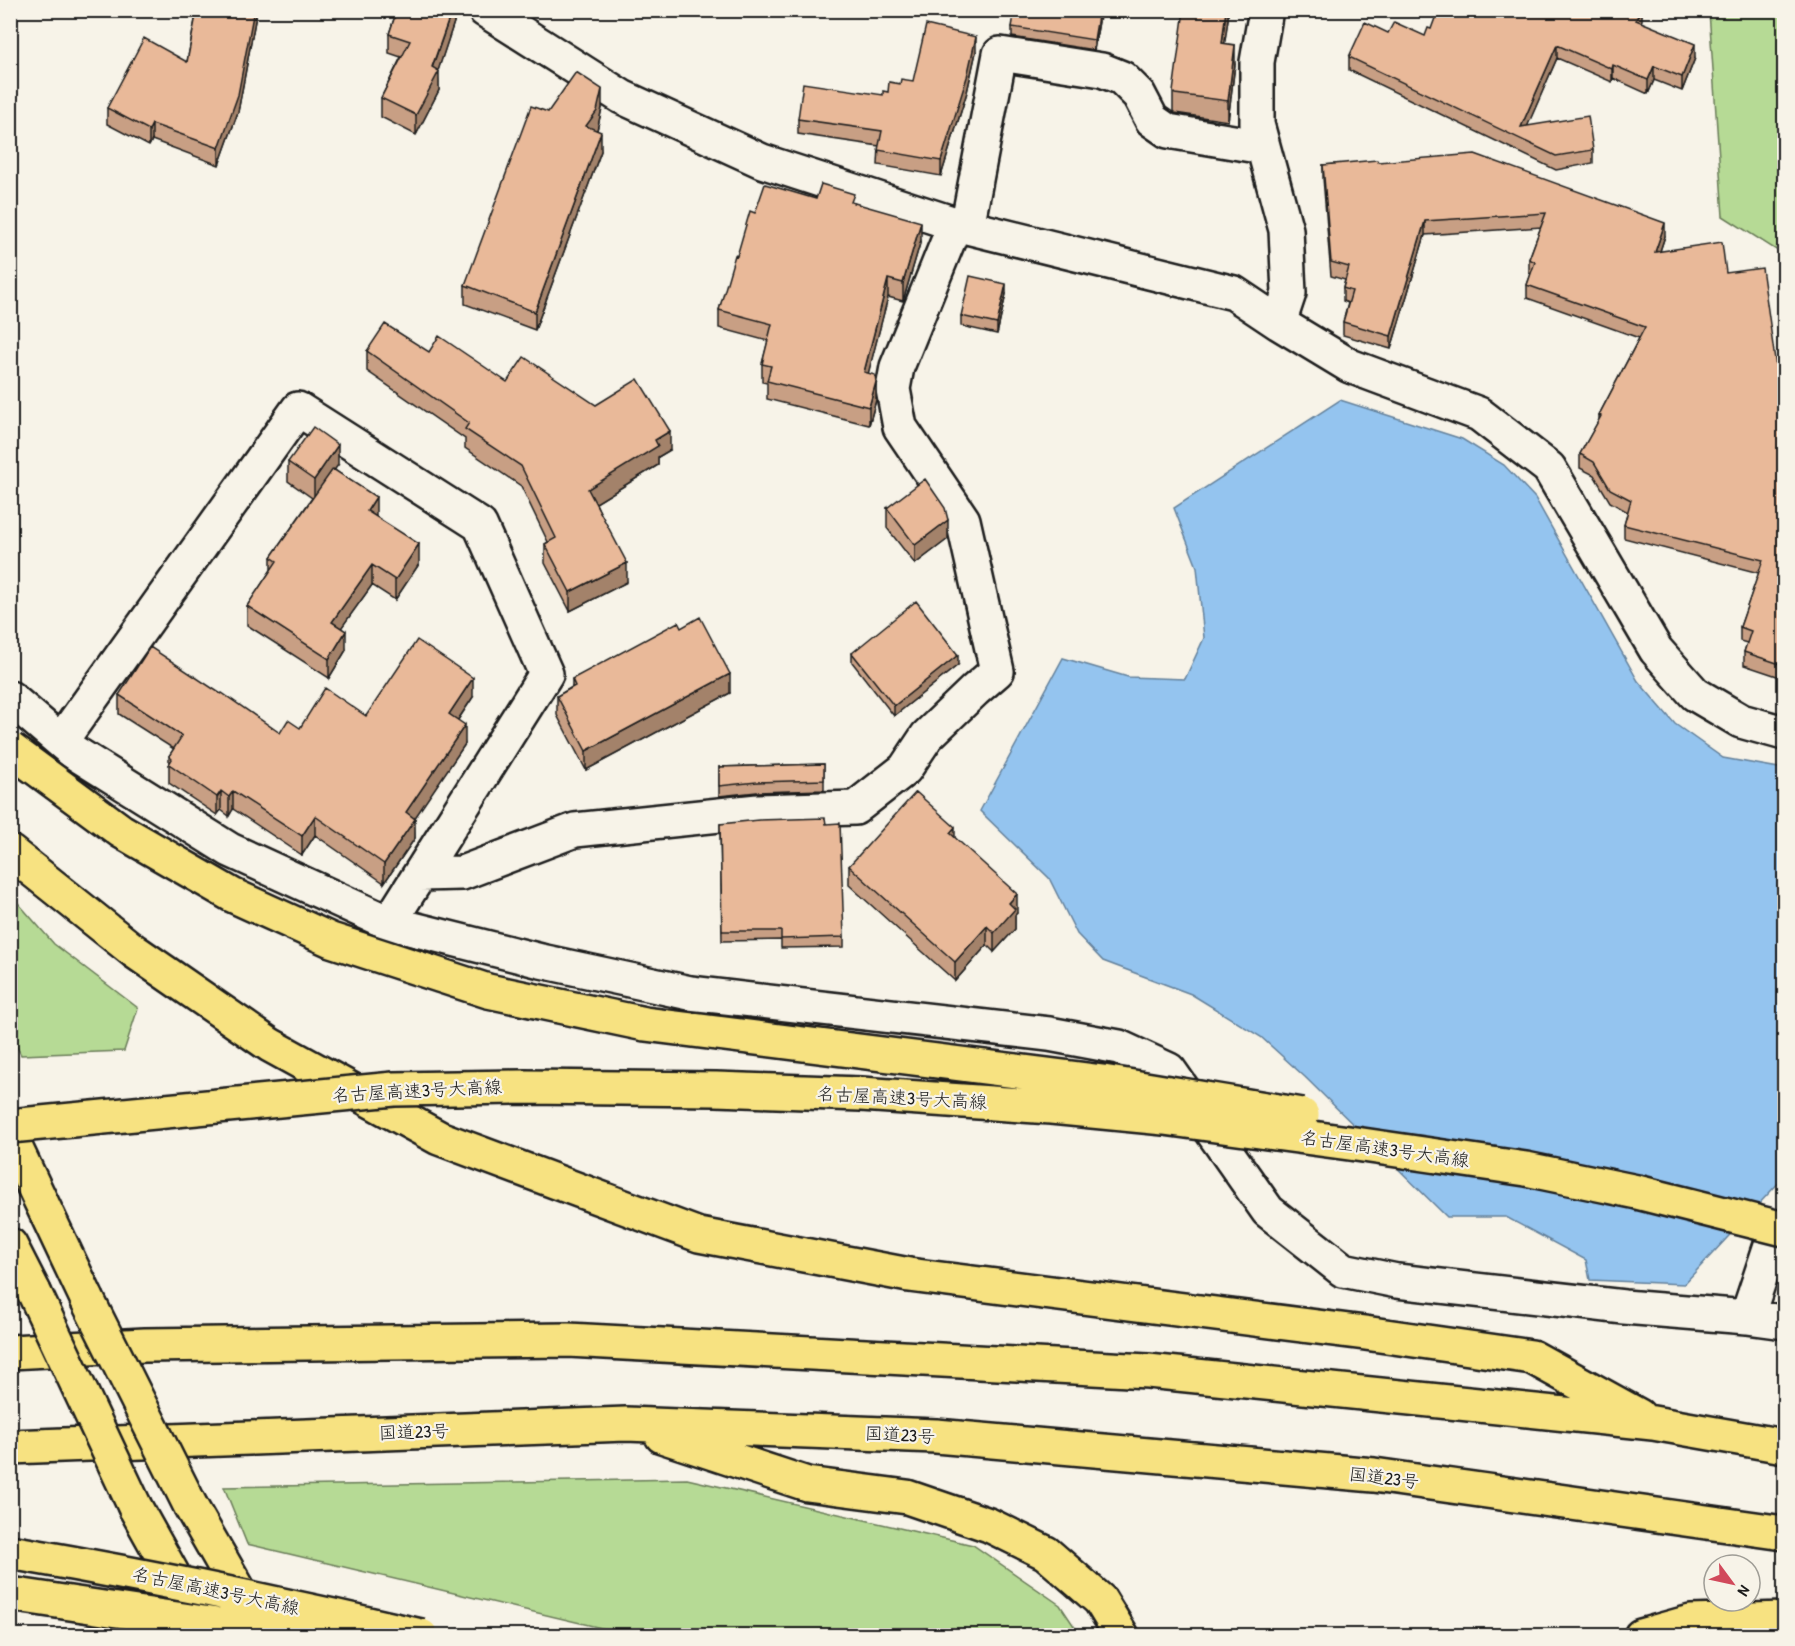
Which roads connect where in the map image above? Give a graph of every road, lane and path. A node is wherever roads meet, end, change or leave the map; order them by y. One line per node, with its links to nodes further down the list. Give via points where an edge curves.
1 (486, 10): 4 (street, via 632,102 762,160)
2 (1266, 10): 3 (street, via 1257,62 1257,124)
3 (1263, 147): 4 (street, via 1168,131 1152,120 1139,95 1122,78 1102,70 1000,54); 5 (street, via 1286,230 1289,293)
4 (961, 225): 5 (street, via 1234,293); 11 (street, via 897,367 892,389 900,427 963,520 997,671 927,736 905,769 855,808 758,811 575,830 462,873)
5 (1278, 323): 7 (street, via 1350,366 1479,414 1549,468 1656,650 1695,694 1741,721)
6 (10, 698): 8 (street)
7 (1785, 733)
8 (61, 741): 11 (street, via 298,409 480,525 546,674); 12 (street, via 230,850)
9 (10, 748): 15 (highway, bridge, via 121,831 232,895 331,940 488,991 645,1024 1103,1082 1323,1118)
10 (10, 852): 21 (highway, via 134,951 270,1045 439,1138 699,1235 909,1275 1532,1357)
11 (420, 874): 12 (street)
12 (388, 923): 18 (street, via 690,993 1049,1034 1119,1047 1169,1070 1268,1211 1342,1270 1624,1307)
13 (10, 1126): 15 (highway, 名古屋高速3号大高線, bridge, via 394,1089 727,1089 1074,1109 1210,1124)
14 (10, 1136): 30 (highway, bridge, via 191,1507)
15 (1526, 1169): 16 (highway, 名古屋高速3号大高線, bridge)
16 (1785, 1229): 18 (street, via 1772,1242)
17 (10, 1245): 29 (highway, bridge, via 135,1507)
18 (1748, 1317): 19 (street)
19 (1785, 1322)
20 (10, 1352): 21 (highway, via 145,1345 568,1340 1148,1371)
21 (1653, 1423): 23 (highway)
22 (626, 1424): 24 (highway, 国道23号); 25 (highway, 国道23号, via 936,1436 1374,1475); 33 (highway, via 807,1484 907,1497 989,1525 1046,1552 1100,1600)
23 (1785, 1446)
24 (10, 1448)
25 (1785, 1533)
26 (10, 1552): 32 (highway, 名古屋高速3号大高線, bridge, via 128,1572)
27 (10, 1594): 31 (highway, bridge, via 217,1625)
28 (1785, 1619): 34 (highway, via 1691,1622)
29 (207, 1635)
30 (265, 1635)
31 (335, 1635)
32 (421, 1635)
33 (1122, 1635)
34 (1641, 1635)

